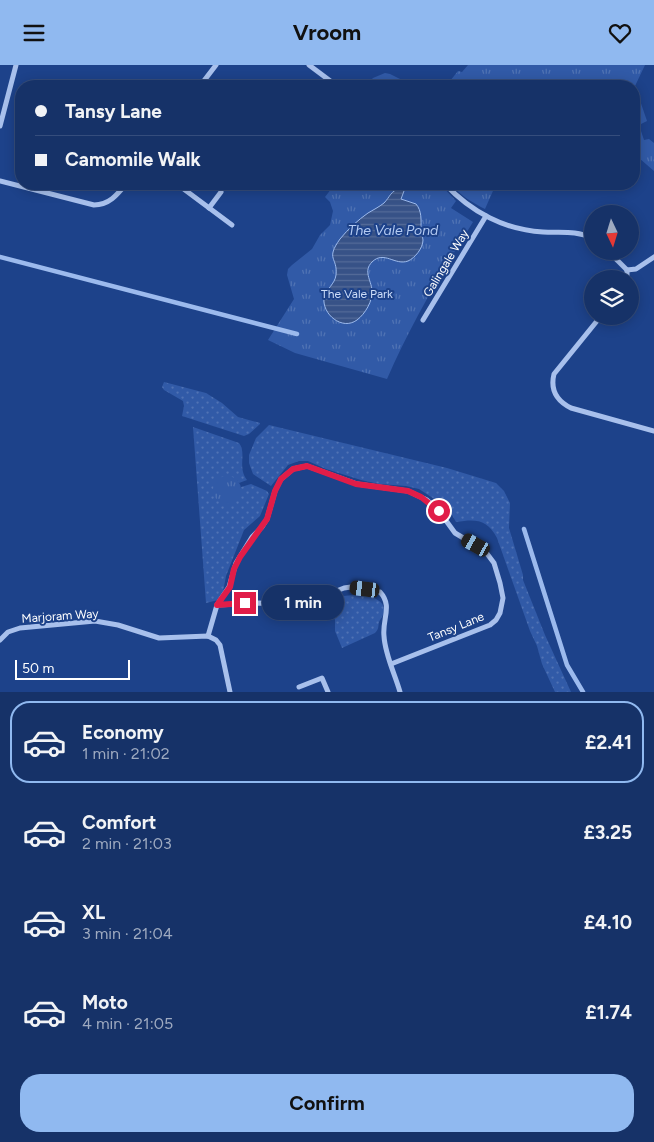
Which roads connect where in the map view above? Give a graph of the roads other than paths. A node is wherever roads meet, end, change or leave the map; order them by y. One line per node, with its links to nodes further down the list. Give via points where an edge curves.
1 (16, 65): 6 (street)
2 (216, 65): 4 (street)
3 (309, 65): 5 (street)
4 (205, 80)
5 (329, 80)
6 (0, 126)
7 (0, 181): 8 (street)
8 (15, 185)
9 (35, 190): 10 (street, via 101,205)
10 (120, 190)
11 (185, 190): 14 (street)
12 (452, 190): 15 (street)
13 (221, 192): 14 (street)
14 (209, 208): 16 (street)
15 (486, 216): 17 (street, via 511,227); 21 (street, Galingale Way)
16 (232, 225)
17 (584, 235)
18 (654, 257): 20 (street, via 636,269)
19 (617, 260): 20 (street)
20 (627, 270)
21 (423, 320)
22 (594, 325): 23 (street, via 554,374 554,392 571,408)
23 (654, 431)
24 (217, 605): 25 (street, Tansy Lane); 27 (street, via 289,605 351,587 380,592 387,603 383,635); 27 (street, Tansy Lane, via 230,587 240,557 267,519 275,491 289,471 307,466 356,484 408,491 439,511 455,533 490,555 500,583 502,608 490,625)
25 (208, 636): 26 (street, Marjoram Way, via 159,638 95,621 24,627 8,632); 29 (street, via 220,645)
26 (0, 640)
27 (391, 664): 31 (street)
28 (299, 687): 30 (street, via 322,678)
29 (230, 692)
30 (328, 692)
31 (400, 692)

